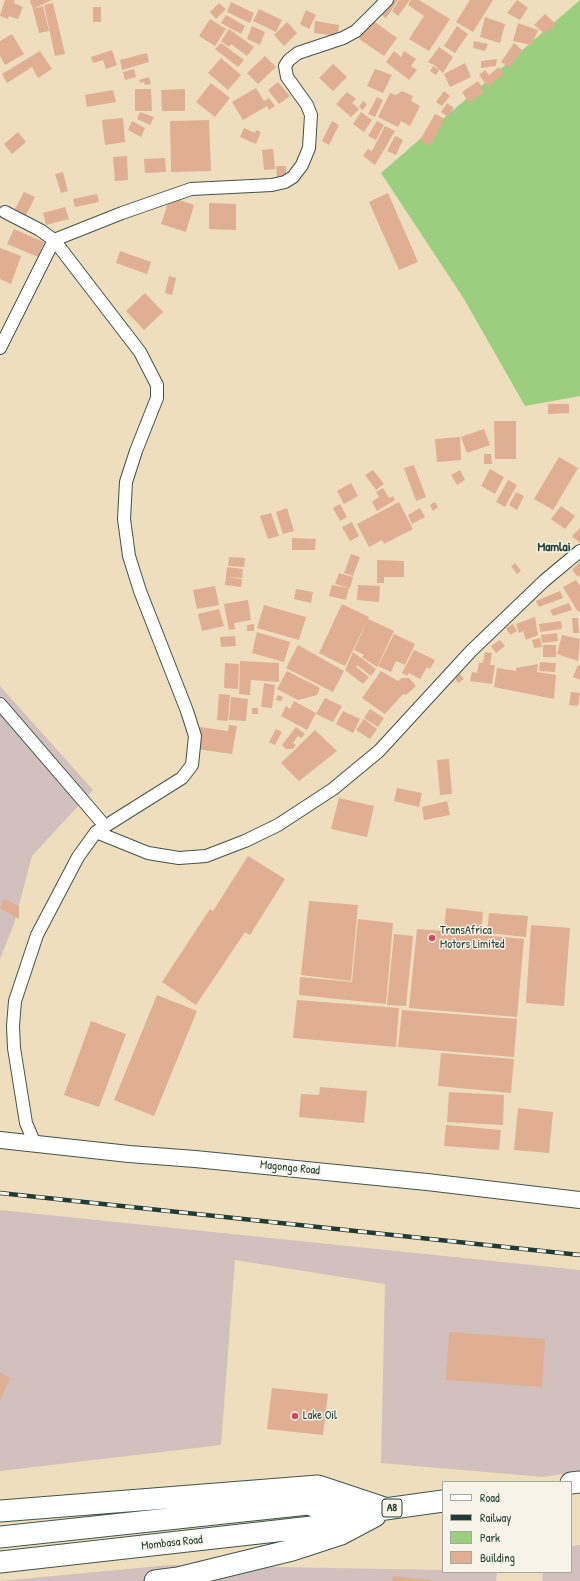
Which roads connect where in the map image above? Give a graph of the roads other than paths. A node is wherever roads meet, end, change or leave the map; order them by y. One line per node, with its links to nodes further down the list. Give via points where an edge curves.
1 (386, 0): 3 (street, via 356,31 298,53 289,60 286,66 287,77 311,115 309,148 302,165 293,177 272,185 191,189)
2 (5, 212): 3 (street)
3 (54, 240): 4 (street); 7 (street, via 140,352 157,385 157,398 126,482 124,519 129,556 140,590 195,736 192,765 182,778)
4 (0, 348)
5 (580, 552): 7 (street, via 544,581 471,650 379,750 333,789 278,825 206,856 179,858 148,854)
6 (0, 704): 7 (street)
7 (100, 829): 9 (street, via 78,857 37,935 16,1001 14,1048 26,1123)
8 (0, 1140): 9 (street, Magongo Road)
9 (35, 1144): 10 (street, Magongo Road, via 412,1180)
10 (580, 1200)
11 (442, 1501): 12 (highway, Mombasa Road / A8)
12 (388, 1509): 13 (highway, via 318,1486); 14 (highway, Mombasa Road / A8); 17 (highway, via 341,1534 292,1550 178,1578)
13 (0, 1511)
14 (342, 1515): 15 (highway, Mombasa Road, via 308,1504); 16 (highway, Mombasa Road, via 312,1527)
15 (0, 1538)
16 (0, 1562)
17 (155, 1581)

